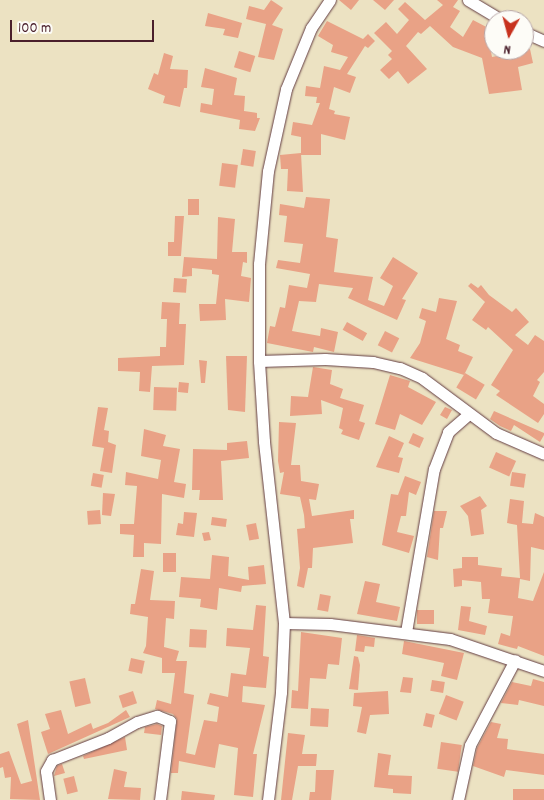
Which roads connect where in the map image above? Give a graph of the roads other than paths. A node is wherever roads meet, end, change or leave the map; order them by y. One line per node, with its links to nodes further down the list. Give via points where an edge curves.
1 (330, 0): 4 (street, via 311,28 300,54 286,89 275,133 259,264)
2 (468, 0): 3 (street)
3 (484, 10)
4 (259, 361): 5 (street, via 325,359 373,362 400,368 422,378); 7 (street)
5 (468, 414): 6 (street, via 496,433); 8 (street, via 448,432 434,469)
6 (544, 454)
7 (284, 623): 8 (street); 13 (street, via 281,692)
8 (406, 632): 9 (street, via 450,639)
9 (515, 660): 10 (street); 14 (street, via 470,745)
10 (544, 671)
11 (50, 800): 12 (street, via 46,771 52,760 157,716 170,721)
12 (160, 800)
13 (268, 800)
14 (458, 800)

